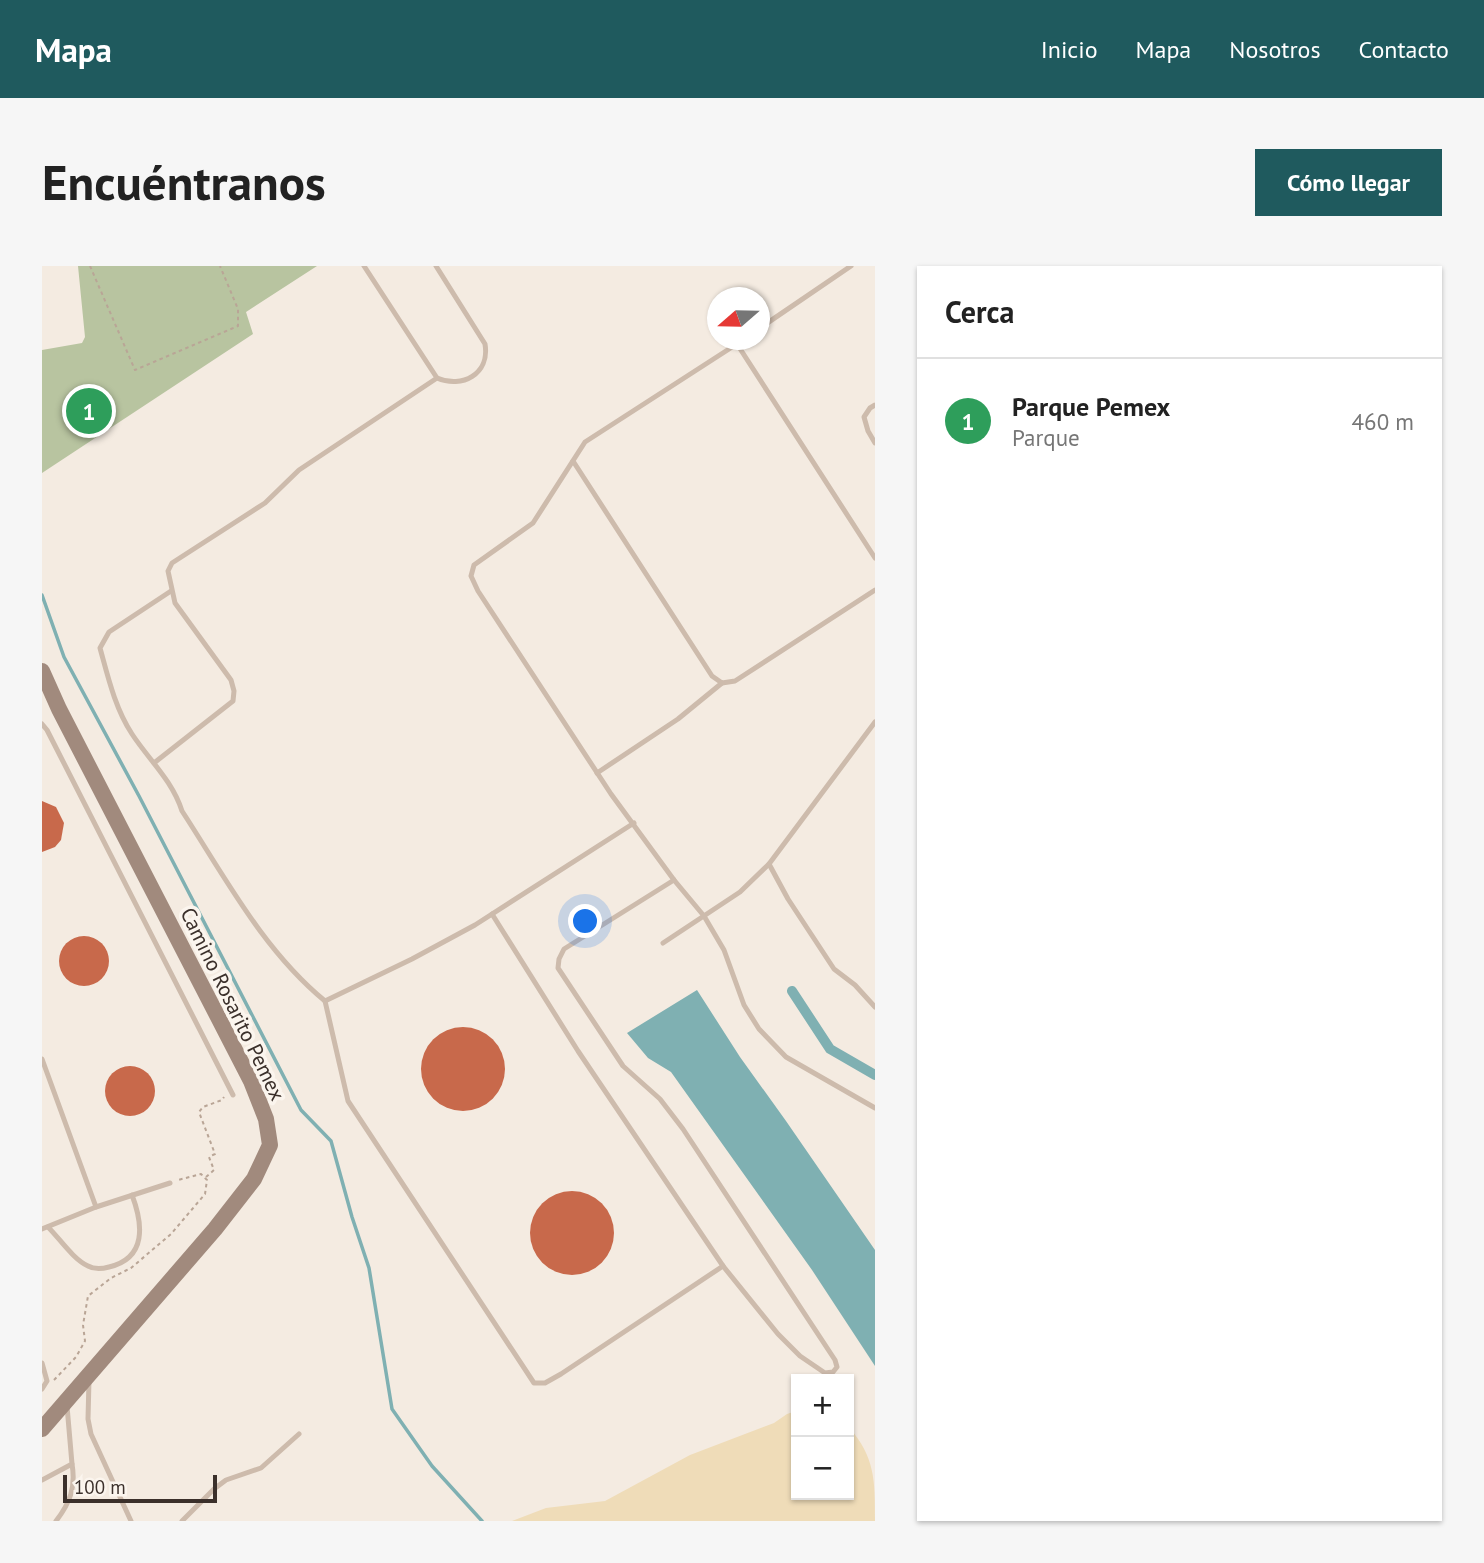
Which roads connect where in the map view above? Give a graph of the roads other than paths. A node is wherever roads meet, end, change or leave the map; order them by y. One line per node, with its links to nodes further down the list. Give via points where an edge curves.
1 (364, 266): 7 (lane)
2 (436, 266): 7 (lane, via 485,344 487,356 478,372 465,380 449,383)
3 (851, 266): 4 (lane)
4 (770, 321)
5 (727, 350): 10 (lane, via 596,433)
6 (741, 350): 11 (lane)
7 (437, 378): 13 (lane, via 172,563 168,571)
8 (875, 405): 9 (lane, via 864,417)
9 (875, 443)
10 (572, 461): 15 (lane, via 712,676); 19 (lane, via 533,523 474,565 471,576)
11 (875, 558)
12 (875, 590): 15 (lane, via 735,681)
13 (171, 591): 18 (lane, via 109,632 100,648 122,717); 18 (lane, via 234,691 233,701)
14 (42, 671): 37 (street, Camino Rosarito Pemex, via 251,1081 266,1119 270,1145 254,1179 215,1229)
15 (723, 683): 19 (lane)
16 (875, 722): 21 (lane)
17 (42, 724): 29 (lane)
18 (154, 763): 26 (lane, via 265,939)
19 (597, 773): 20 (lane)
20 (634, 824): 22 (lane); 23 (lane)
21 (769, 864): 24 (lane); 27 (lane, via 834,969)
22 (674, 880): 24 (lane); 35 (lane, via 564,949 558,968 623,1066 660,1099 683,1129 835,1360 836,1370 825,1373 800,1356)
23 (492, 914): 26 (lane); 35 (lane)
24 (705, 916): 25 (lane); 30 (lane, via 724,950 744,1004 775,1047)
25 (663, 943)
26 (324, 1001): 35 (lane, via 348,1101 534,1383 561,1374)
27 (875, 1007)
28 (42, 1059): 33 (lane)
29 (233, 1095)
30 (875, 1108)
31 (170, 1183): 32 (lane)
32 (132, 1195): 33 (lane); 34 (lane, via 139,1213 135,1253 117,1265 88,1267)
33 (96, 1208): 34 (lane)
34 (45, 1228)
35 (723, 1266)
36 (42, 1363): 38 (lane, via 47,1381)
37 (89, 1373): 39 (street, Camino Rosarito Pemex); 45 (lane, via 91,1434)
38 (42, 1389)
39 (66, 1400): 40 (street, Camino Rosarito Pemex); 42 (lane)
40 (42, 1429)
41 (299, 1434): 46 (lane, via 261,1468 226,1480)
42 (72, 1464): 43 (lane); 44 (lane, via 72,1495)
43 (42, 1480)
44 (56, 1521)
45 (131, 1521)
46 (182, 1521)

